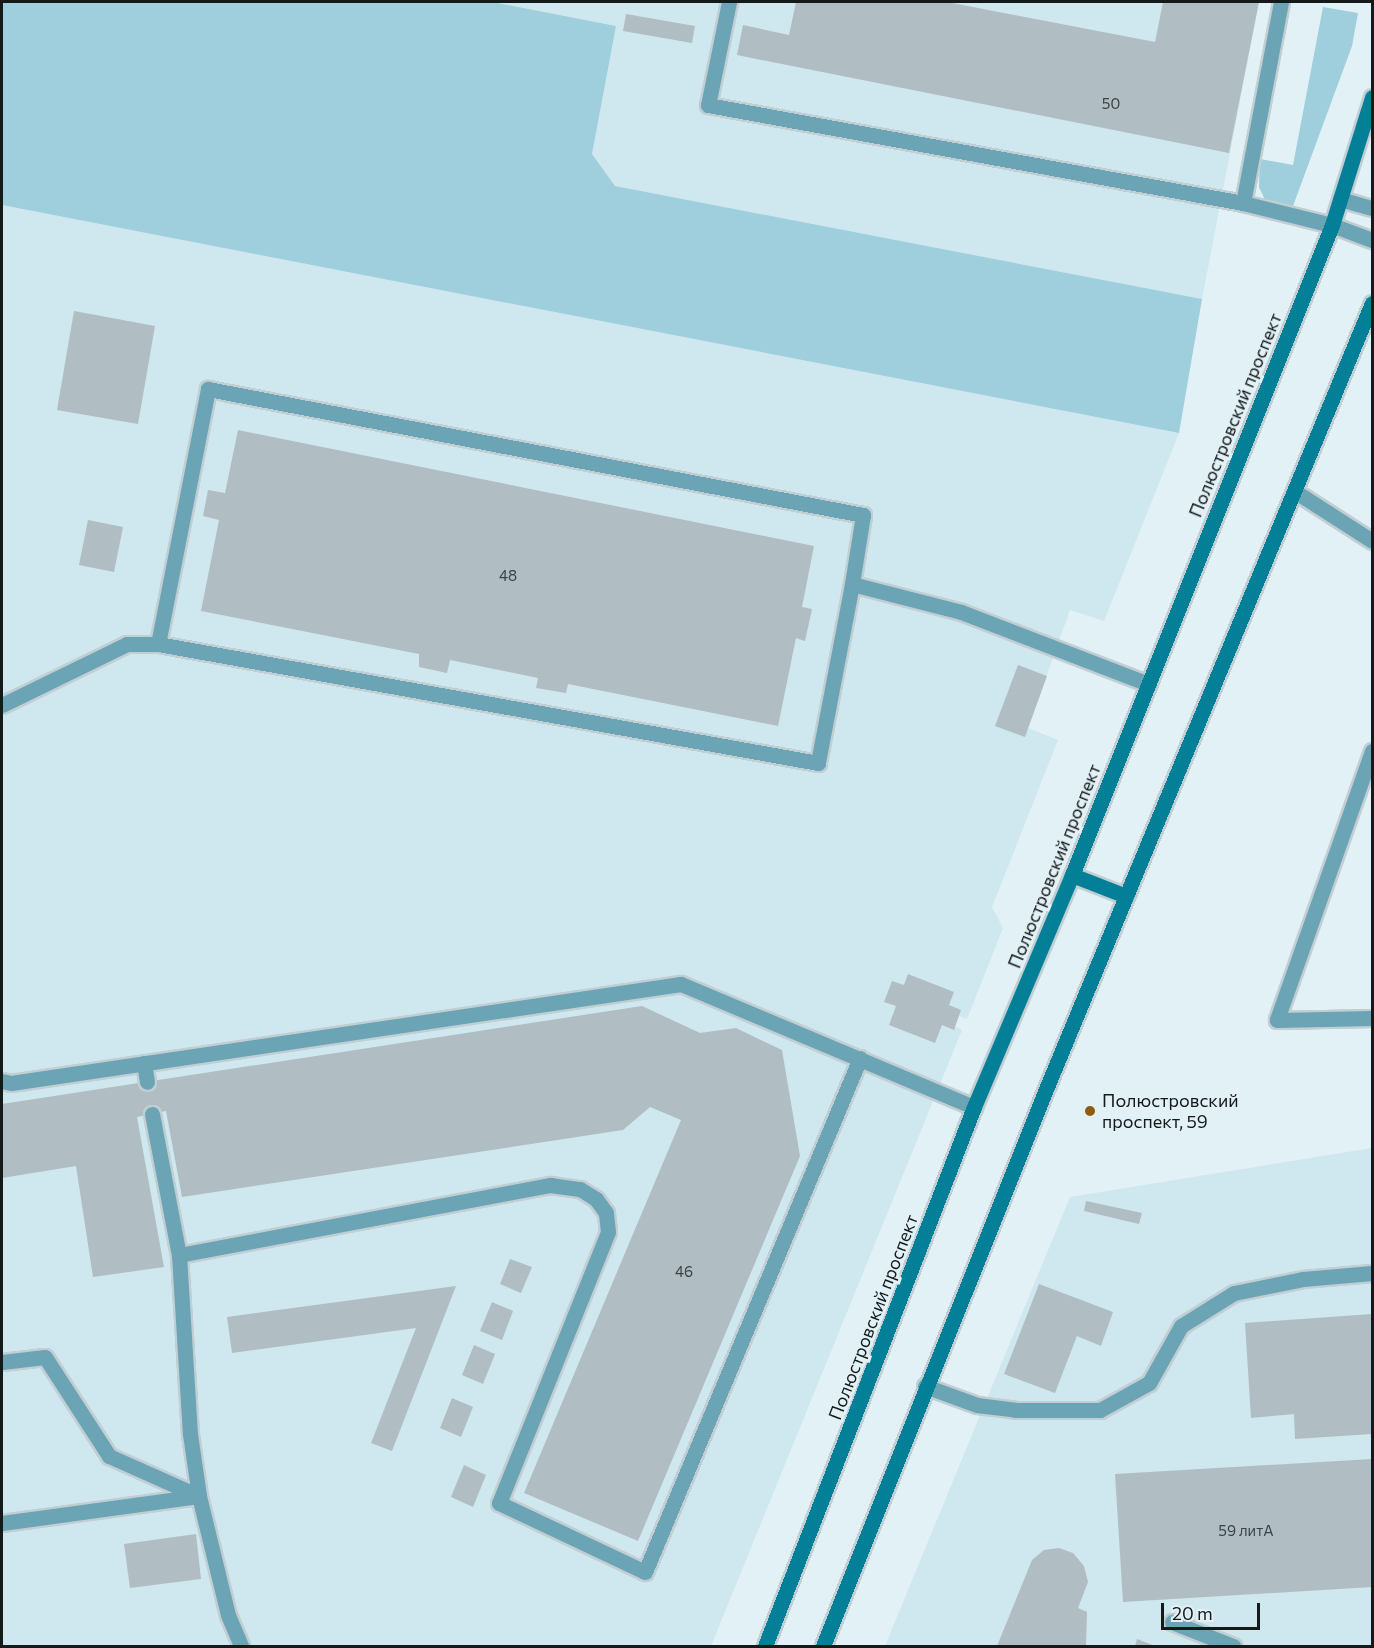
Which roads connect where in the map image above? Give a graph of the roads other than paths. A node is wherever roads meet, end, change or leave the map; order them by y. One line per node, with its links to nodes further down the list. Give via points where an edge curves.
1 (729, 2): 5 (lane, via 708,105)
2 (1281, 2): 5 (lane)
3 (1372, 97): 4 (main road, Полюстровский проспект)
4 (1340, 199): 6 (lane); 7 (main road, Полюстровский проспект)
5 (1243, 203): 7 (lane)
6 (1372, 208)
7 (1332, 225): 8 (lane); 14 (main road, Полюстровский проспект)
8 (1372, 240)
9 (1372, 303): 10 (main road)
10 (1296, 492): 11 (lane); 18 (main road)
11 (1372, 541)
12 (852, 584): 13 (lane, via 818,763); 13 (lane, via 863,515 208,389); 14 (lane, via 961,612)
13 (158, 644): 15 (lane, via 127,644)
14 (1149, 684): 17 (main road, Полюстровский проспект)
15 (2, 705)
16 (1372, 751): 19 (lane, via 1277,1020)
17 (1072, 876): 18 (main road); 24 (main road, Полюстровский проспект)
18 (1126, 896): 29 (main road)
19 (1372, 1018)
20 (860, 1058): 21 (lane, via 681,984); 24 (lane); 26 (lane, via 645,1572 499,1503 608,1232 606,1213 596,1199 580,1189 550,1185)
21 (144, 1063): 22 (lane, via 11,1083); 23 (lane)
22 (2, 1081)
23 (147, 1082)
24 (974, 1107): 34 (main road, Полюстровский проспект)
25 (152, 1114): 26 (lane)
26 (179, 1256): 30 (lane, via 189,1434)
27 (1372, 1273): 29 (lane, via 1303,1279 1234,1293 1181,1326 1149,1383 1100,1410 1015,1410 977,1405)
28 (2, 1362): 30 (lane, via 45,1357 109,1456)
29 (925, 1386): 35 (main road)
30 (199, 1496): 31 (lane); 33 (lane, via 228,1615)
31 (2, 1523)
32 (1172, 1622): 36 (lane)
33 (241, 1647)
34 (765, 1647)
35 (823, 1647)
36 (1233, 1647)

